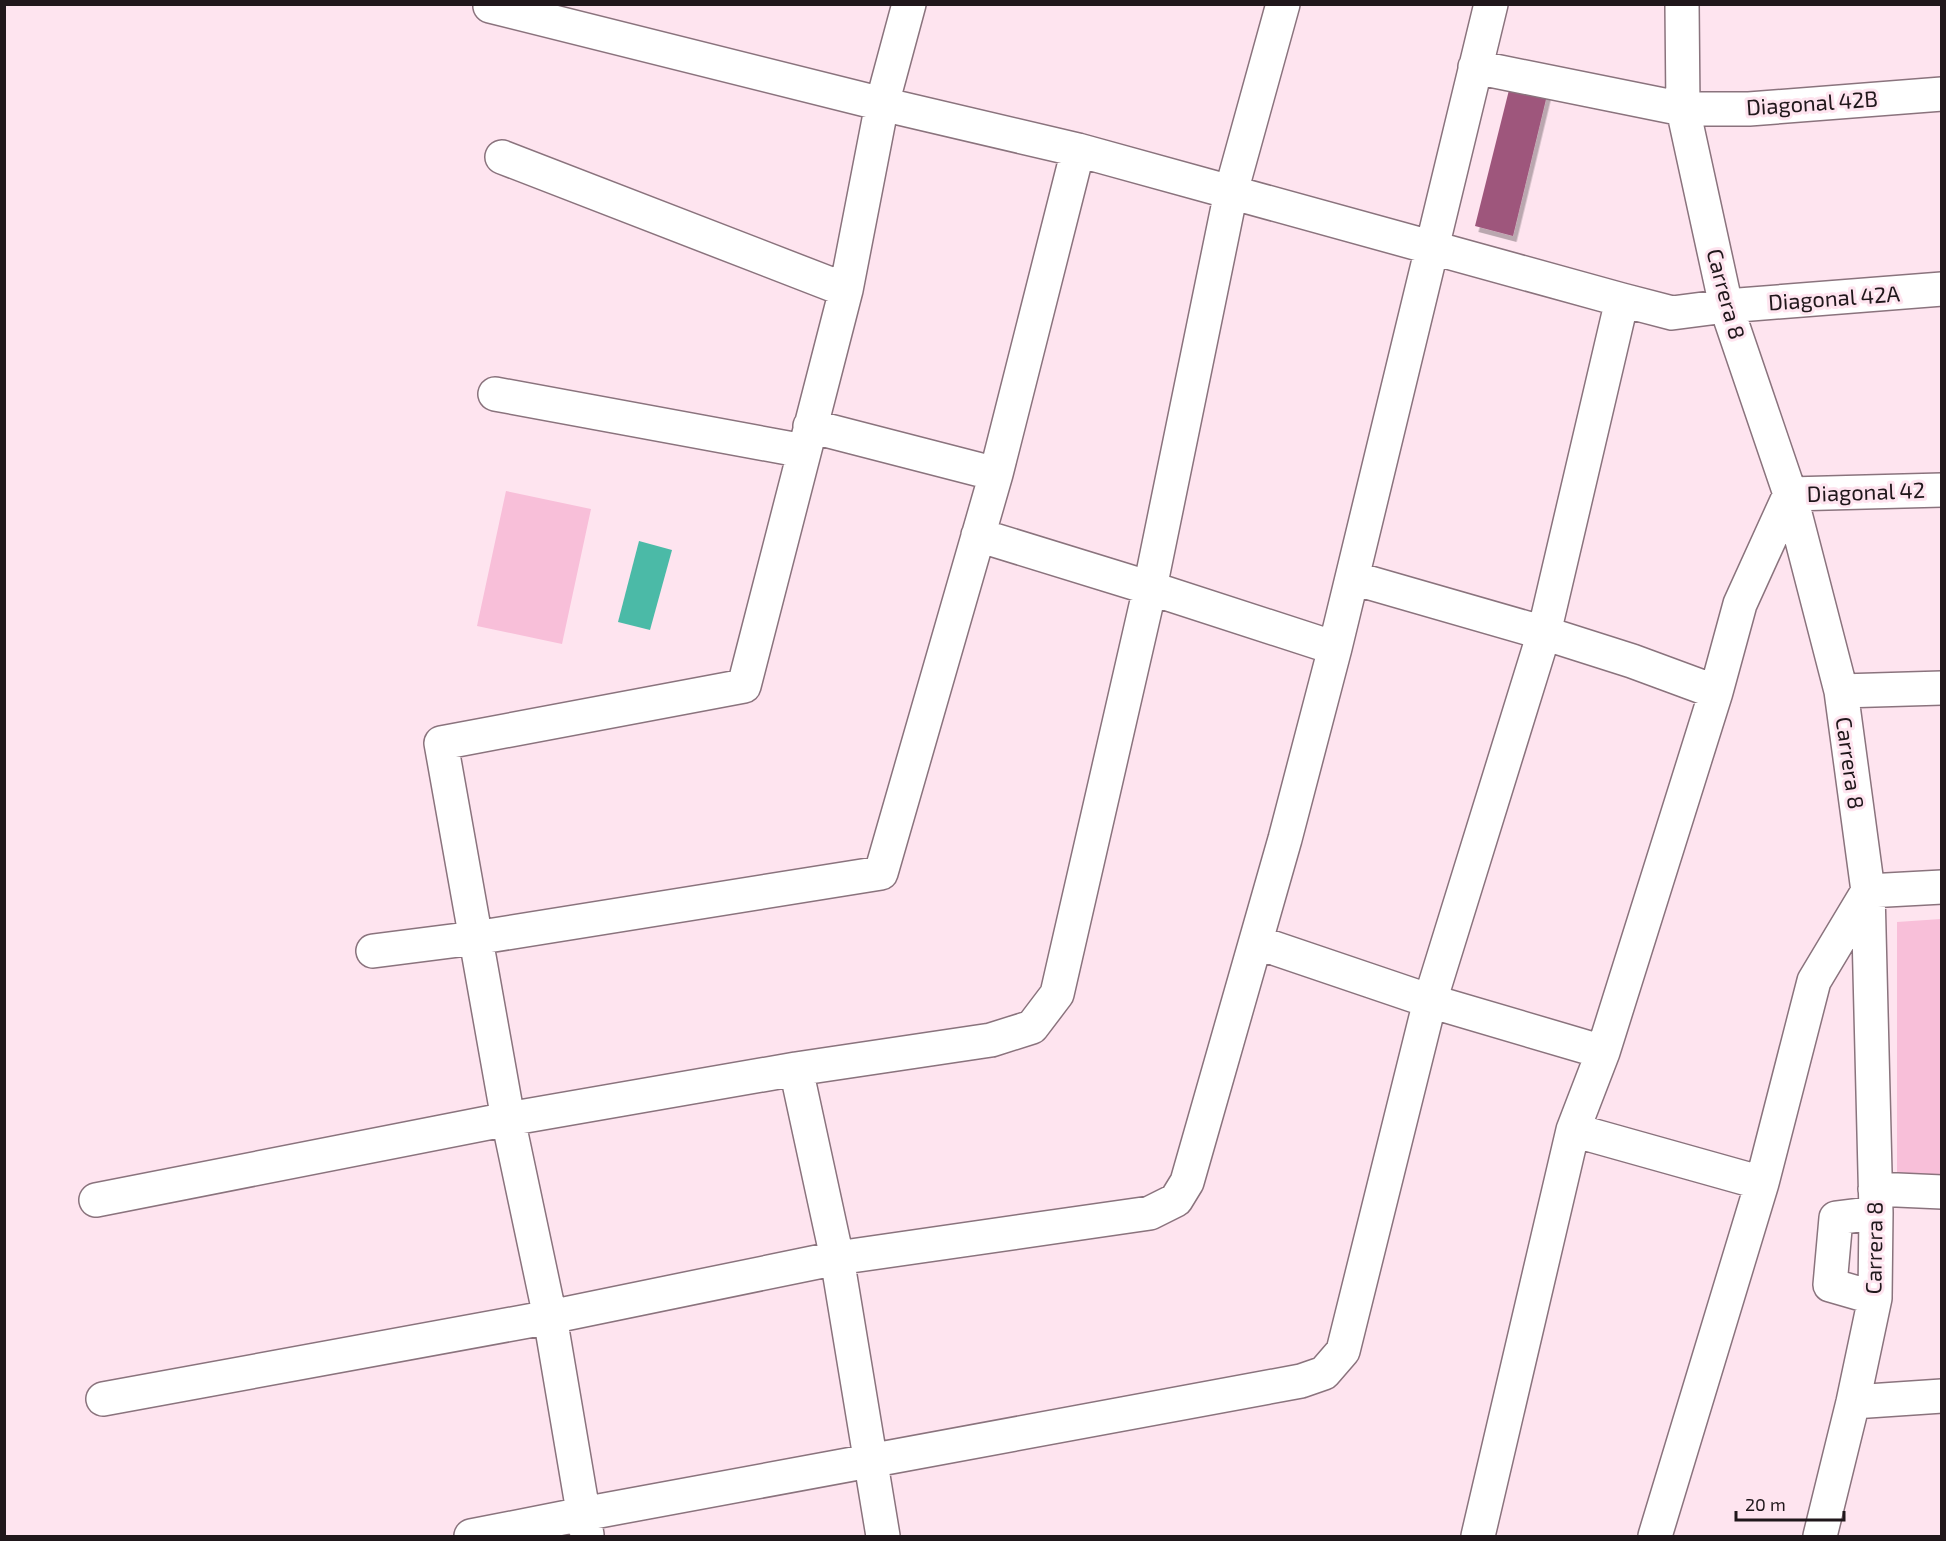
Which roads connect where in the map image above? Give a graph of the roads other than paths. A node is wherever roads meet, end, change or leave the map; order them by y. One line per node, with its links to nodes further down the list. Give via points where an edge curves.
1 (909, 4): 8 (street)
2 (1283, 4): 12 (street)
3 (1491, 4): 6 (street)
4 (1682, 4): 9 (street, Carrera 8)
5 (490, 6): 8 (street, Diagonal 42A)
6 (1474, 68): 9 (street, Diagonal 42B); 13 (street)
7 (1941, 94): 9 (street, Diagonal 42B, via 1749,109)
8 (882, 104): 10 (street, Diagonal 42A); 15 (street)
9 (1683, 109): 17 (street, Carrera 8)
10 (1078, 150): 12 (street, Diagonal 42A); 20 (street)
11 (502, 157): 15 (street)
12 (1231, 192): 13 (street, Diagonal 42A); 25 (street)
13 (1433, 248): 16 (street, Diagonal 42A); 24 (street)
14 (1941, 289): 17 (street, Diagonal 42A)
15 (846, 291): 19 (street)
16 (1622, 300): 17 (street, Diagonal 42A, via 1672,313); 26 (street)
17 (1726, 306): 22 (street, Carrera 8)
18 (495, 394): 19 (street)
19 (807, 439): 20 (street); 33 (street, via 744,686 441,742)
20 (996, 474): 23 (street)
21 (1941, 490): 22 (street, Diagonal 42)
22 (1790, 494): 29 (street, Carrera 8); 30 (street, via 1740,604)
23 (978, 535): 25 (street); 33 (street, via 881,873)
24 (1353, 578): 26 (street); 27 (street)
25 (1150, 588): 27 (street); 38 (street, via 1057,994 1032,1027 991,1040)
26 (1544, 633): 30 (street); 36 (street)
27 (1335, 648): 34 (street)
28 (1941, 688): 29 (street)
29 (1841, 691): 32 (street, Carrera 8)
30 (1716, 692): 37 (street)
31 (1941, 887): 32 (street)
32 (1868, 891): 41 (street, via 1814,981); 44 (street, Carrera 8)
33 (475, 938): 35 (street); 39 (street)
34 (1256, 942): 36 (street); 45 (street, via 1187,1182 1176,1200 1149,1213)
35 (373, 951)
36 (1430, 1001): 37 (street); 51 (street, via 1343,1351 1324,1373 1300,1381)
37 (1603, 1053): 40 (street)
38 (796, 1069): 39 (street); 45 (street)
39 (508, 1119): 43 (street); 47 (street)
40 (1572, 1130): 41 (street); 56 (street)
41 (1762, 1182): 57 (street)
42 (1941, 1192): 44 (street)
43 (96, 1200)
44 (1875, 1201): 46 (street, Carrera 8); 46 (street, via 1836,1218 1830,1286)
45 (837, 1258): 47 (street); 51 (street)
46 (1875, 1298): 50 (street, Carrera 8)
47 (550, 1317): 49 (street); 52 (street)
48 (1941, 1396): 50 (street)
49 (103, 1399)
50 (1852, 1402): 53 (street, Carrera 8)
51 (870, 1460): 52 (street); 55 (street)
52 (585, 1525): 54 (street)
53 (1824, 1533)
54 (471, 1536)
55 (883, 1536)
56 (1478, 1536)
57 (1655, 1536)

